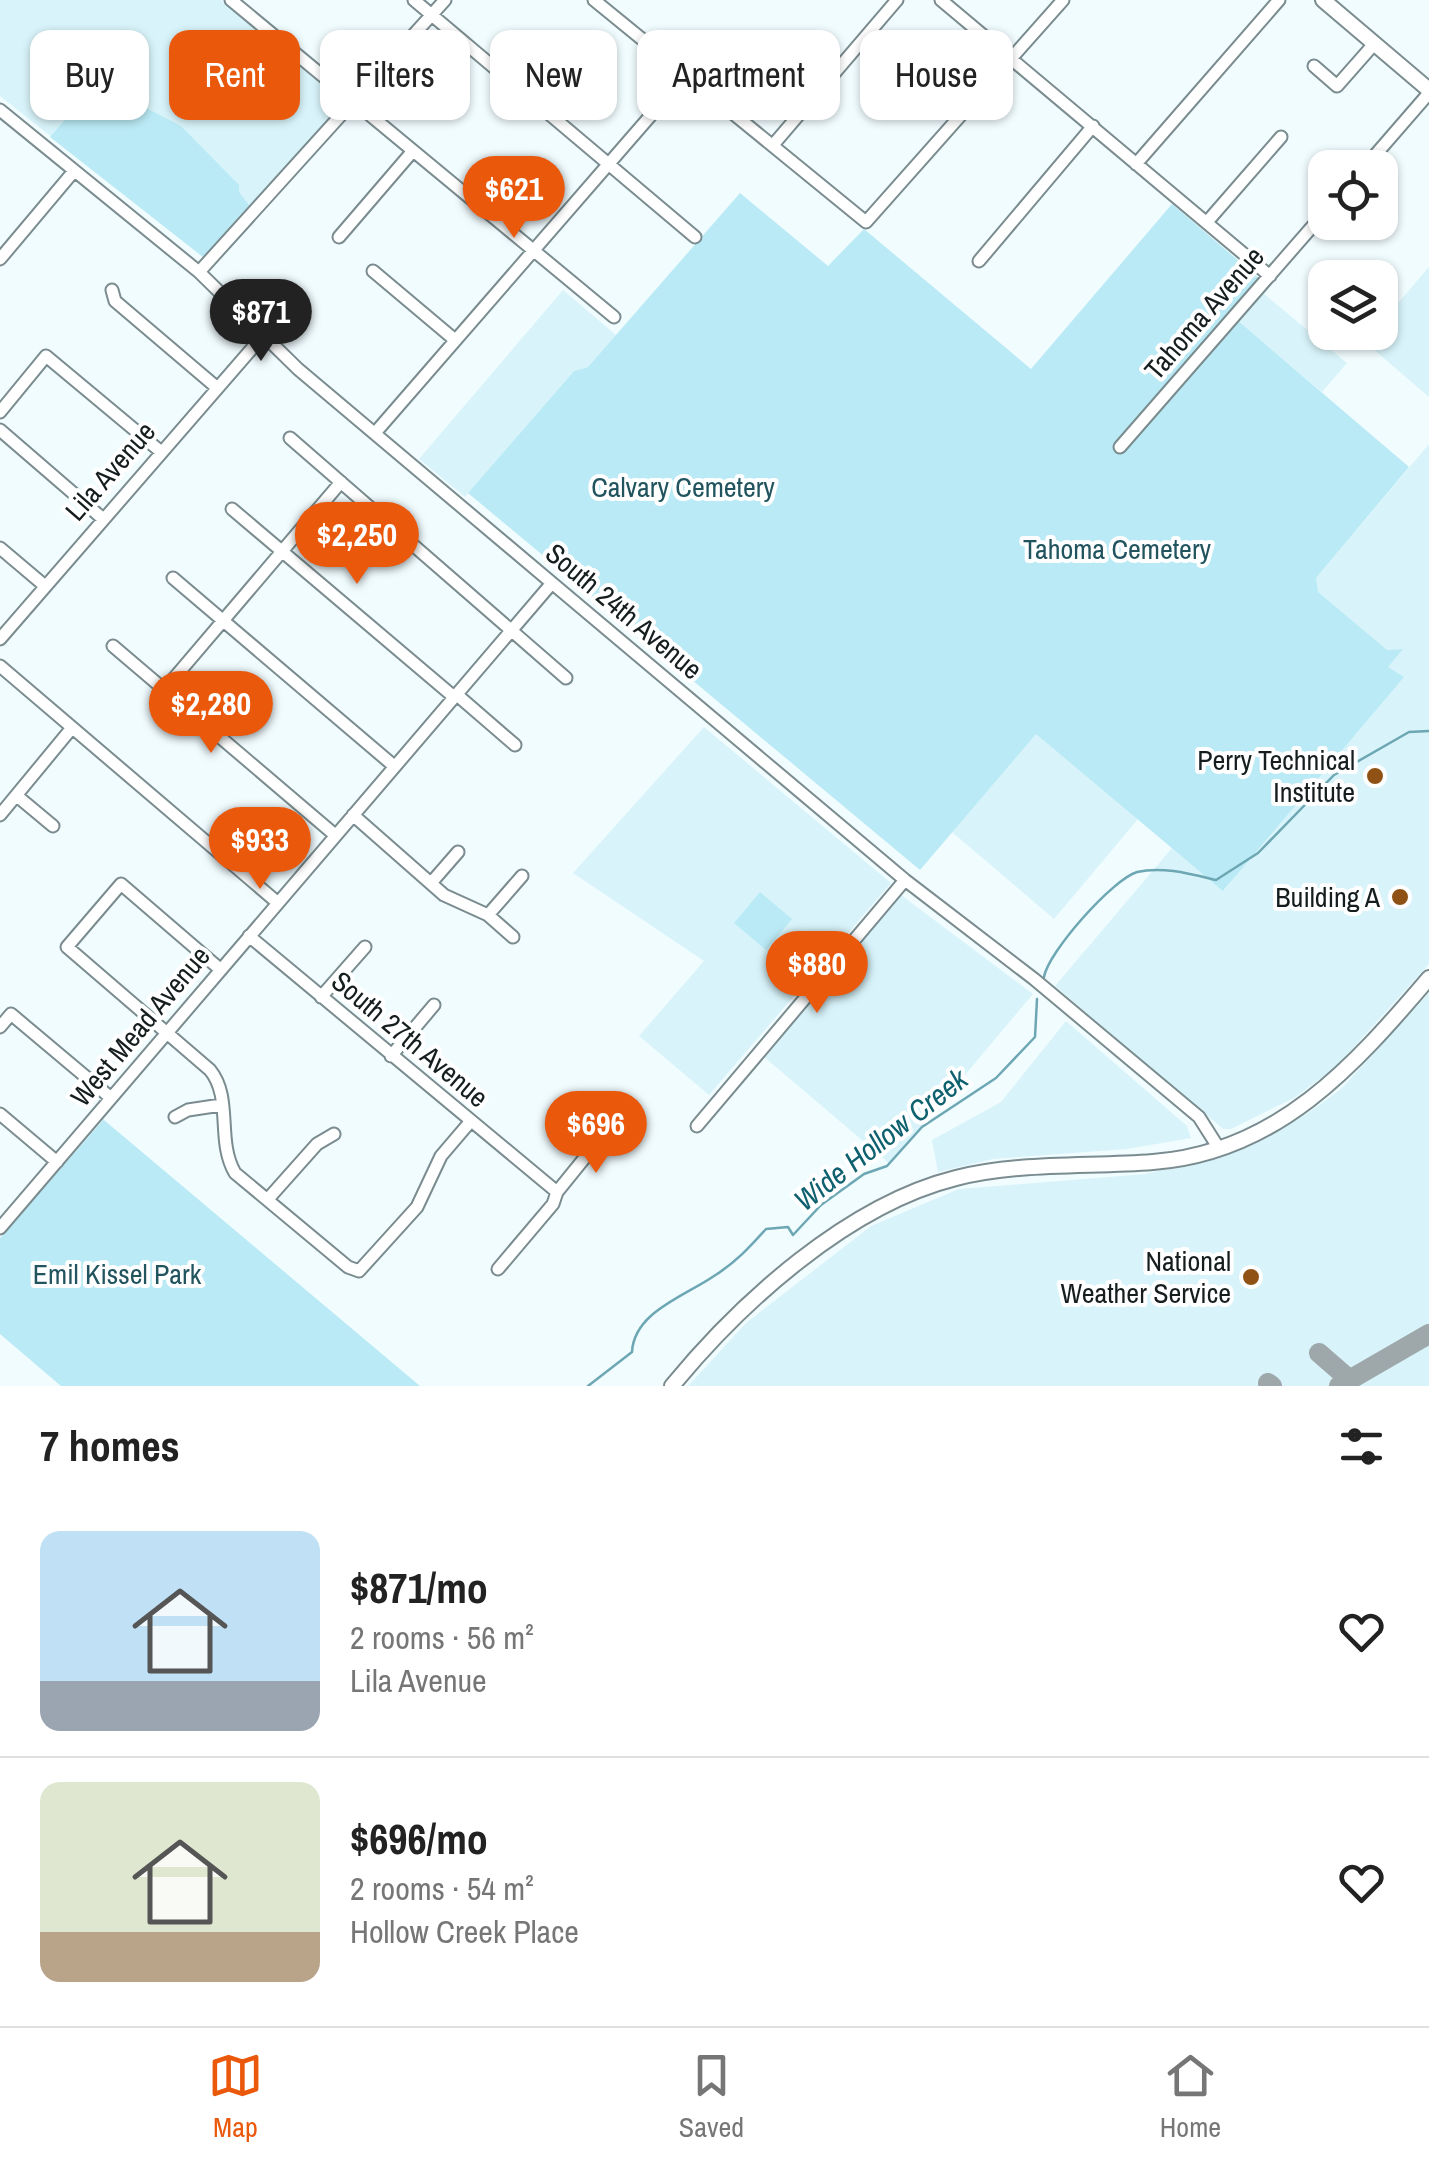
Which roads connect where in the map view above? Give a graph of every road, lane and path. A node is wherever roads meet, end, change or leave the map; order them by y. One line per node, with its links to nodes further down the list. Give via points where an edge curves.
1 (231, 0): 18 (street)
2 (414, 0): 10 (street)
3 (445, 0): 10 (street)
4 (594, 0): 13 (street)
5 (898, 0): 28 (street)
6 (941, 0): 12 (street)
7 (1063, 0): 15 (street)
8 (1279, 0): 32 (street)
9 (1323, 0): 14 (main road)
10 (432, 15): 11 (street); 31 (street)
11 (419, 30)
12 (977, 30)
13 (637, 36)
14 (1374, 44): 17 (street, via 1337,86); 19 (main road)
15 (1013, 58)
16 (1013, 60): 26 (street)
17 (1314, 66)
18 (320, 74)
19 (1429, 92): 29 (street)
20 (0, 110): 33 (street, South 24th Avenue)
21 (341, 120): 42 (street)
22 (375, 120): 30 (street)
23 (647, 120): 31 (street)
24 (741, 120): 28 (street)
25 (951, 120): 28 (street, via 866,222)
26 (1093, 126): 32 (street); 40 (street)
27 (1282, 137): 34 (street)
28 (773, 145)
29 (1379, 150)
30 (412, 152): 37 (street); 38 (street)
31 (609, 164): 36 (street); 38 (street)
32 (1136, 164): 34 (street)
33 (74, 171): 39 (street); 42 (street, South 24th Avenue)
34 (1206, 222): 43 (street)
35 (1308, 232): 43 (street, Tahoma Avenue)
36 (695, 236)
37 (339, 237)
38 (534, 250): 45 (street); 47 (street)
39 (0, 258)
40 (979, 261)
41 (372, 271): 47 (street)
42 (199, 272): 46 (street, South 24th Avenue)
43 (1270, 276): 53 (street, Tahoma Avenue)
44 (112, 290): 48 (street, via 115,301)
45 (614, 317)
46 (262, 337): 48 (street, Lila Avenue); 51 (street, South 24th Avenue)
47 (455, 340): 51 (street)
48 (215, 386): 54 (street, Lila Avenue)
49 (0, 412): 54 (street, via 46,356)
50 (0, 430): 57 (street)
51 (375, 433): 61 (street, South 24th Avenue)
52 (290, 438): 55 (street)
53 (1120, 447)
54 (160, 451): 57 (street, Lila Avenue)
55 (341, 482): 59 (street); 64 (street)
56 (232, 509): 59 (street)
57 (102, 518): 62 (street, Lila Avenue)
58 (0, 548): 62 (street)
59 (282, 551): 63 (street); 70 (street)
60 (172, 578): 63 (street)
61 (552, 584): 64 (street, West Mead Avenue); 81 (street, South 24th Avenue)
62 (45, 586): 65 (street, Lila Avenue)
63 (223, 620): 69 (street); 73 (street)
64 (512, 628): 68 (street); 70 (street, West Mead Avenue)
65 (0, 639)
66 (112, 646): 69 (street)
67 (0, 666): 71 (street)
68 (566, 678)
69 (164, 690): 78 (street)
70 (456, 695): 72 (street); 73 (street, West Mead Avenue)
71 (71, 729): 74 (street); 83 (street)
72 (515, 745)
73 (394, 766): 76 (street, West Mead Avenue)
74 (17, 796): 75 (street); 77 (street)
75 (0, 815)
76 (353, 816): 78 (street, West Mead Avenue); 82 (street)
77 (53, 826)
78 (336, 835): 83 (street, West Mead Avenue)
79 (458, 852): 82 (street)
80 (522, 876): 84 (street)
81 (905, 880): 100 (street); 103 (street, South 24th Avenue, via 1199,1117)
82 (431, 883): 84 (street)
83 (278, 903): 85 (street, West Mead Avenue)
84 (488, 915): 86 (street)
85 (250, 936): 88 (street, West Mead Avenue); 90 (street, South 27th Avenue)
86 (514, 937)
87 (365, 947): 90 (street)
88 (221, 970): 93 (street, West Mead Avenue); 93 (street, via 120,884 67,947)
89 (1429, 978): 103 (main road, via 1325,1092)
90 (321, 997): 94 (street, South 27th Avenue)
91 (434, 1005): 94 (street)
92 (0, 1027): 95 (street, via 11,1014)
93 (167, 1034): 95 (street, West Mead Avenue); 96 (street, via 221,1083)
94 (391, 1056): 99 (street, South 27th Avenue)
95 (112, 1098): 104 (street, West Mead Avenue)
96 (221, 1105): 98 (street); 106 (street, via 227,1160)
97 (0, 1114): 104 (street)
98 (175, 1117)
99 (470, 1122): 105 (street, South 27th Avenue); 106 (street, via 441,1156 417,1207 359,1270)
100 (697, 1126)
101 (334, 1134): 106 (street)
102 (604, 1134): 105 (street)
103 (1218, 1147): 109 (main road, via 1159,1162 1004,1170 911,1192 868,1214 785,1276 719,1330)
104 (57, 1162): 107 (street, West Mead Avenue)
105 (556, 1192): 108 (street)
106 (268, 1199)
107 (0, 1227)
108 (498, 1269)
109 (672, 1386)

